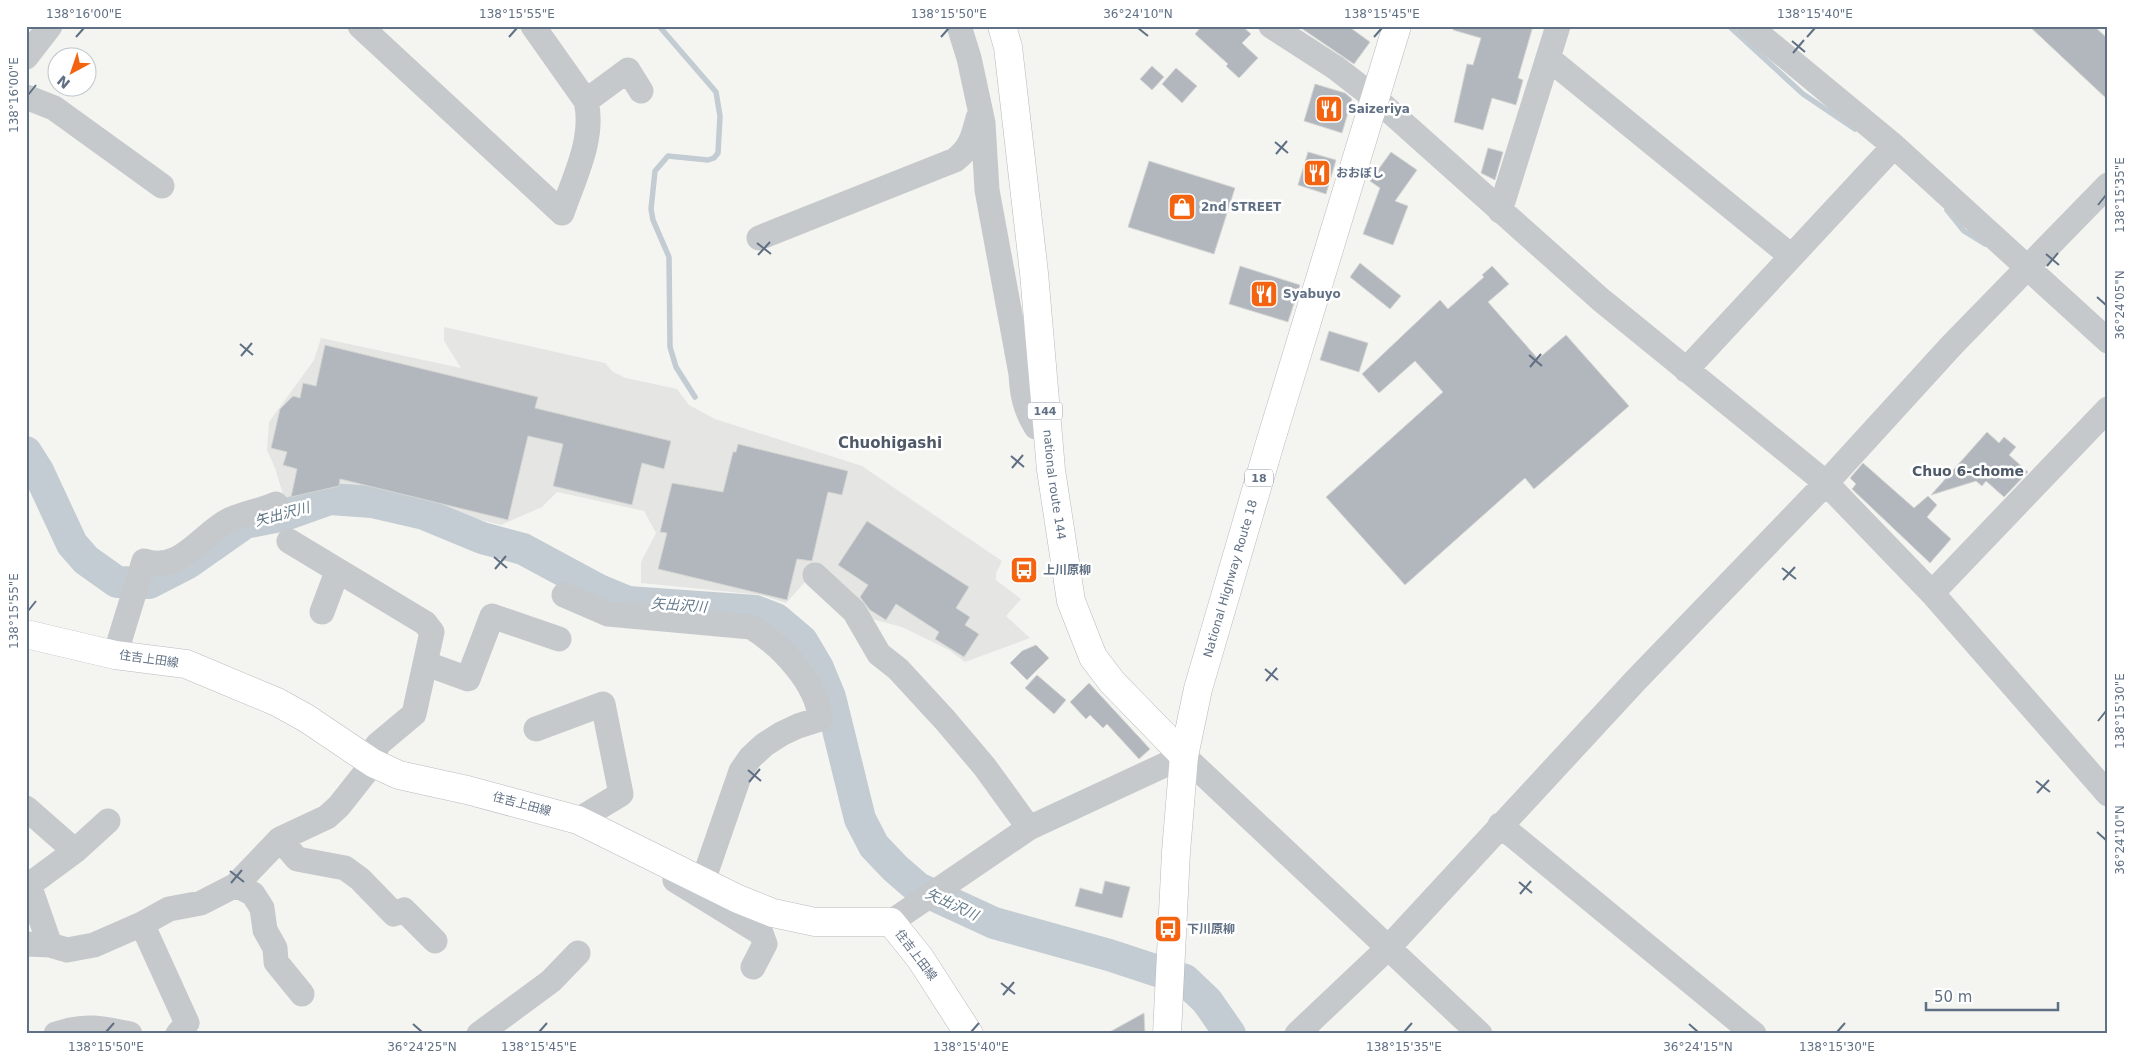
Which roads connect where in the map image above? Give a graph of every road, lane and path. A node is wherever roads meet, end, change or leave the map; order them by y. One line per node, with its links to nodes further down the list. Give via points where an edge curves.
1 (50, 26): 10 (street)
2 (360, 26): 15 (street, via 562,213 588,133 590,116)
3 (533, 26): 15 (street)
4 (959, 26): 16 (street)
5 (1002, 26): 27 (main road, national route 144 / 144, via 1008,47 1034,273)
6 (1271, 26): 14 (street, via 1336,68)
7 (1397, 26): 14 (main road, National Highway Route 18 / 18)
8 (1558, 26): 11 (street)
9 (1749, 26): 17 (street)
10 (26, 57)
11 (1548, 58): 20 (street); 22 (street)
12 (641, 92): 15 (street, via 628,70)
13 (26, 97): 19 (street, via 54,108)
14 (1376, 99): 20 (street); 41 (main road, National Highway Route 18 / 18, via 1198,688)
15 (586, 101)
16 (980, 110): 21 (street, via 972,142 967,151 955,160); 27 (street, via 987,190 1021,374 1022,396 1036,427)
17 (1894, 146): 22 (street); 23 (street)
18 (2108, 185): 23 (street)
19 (162, 186)
20 (1500, 211): 25 (street)
21 (759, 238)
22 (1791, 256): 25 (street)
23 (2026, 268): 24 (street); 28 (street)
24 (2108, 341)
25 (1686, 370): 28 (street)
26 (2108, 409): 33 (street)
27 (1046, 428): 41 (main road, national route 144 / 144, via 1066,582 1080,628 1093,657 1112,682)
28 (1826, 483): 33 (street); 47 (street)
29 (276, 504): 38 (street, via 231,519 183,555 157,565 144,561)
30 (289, 541): 31 (street)
31 (337, 572): 35 (street); 39 (street, via 425,623 432,632)
32 (815, 575): 48 (street, via 854,611 880,654 945,720 984,766)
33 (1932, 593): 43 (street)
34 (564, 595): 53 (street, via 608,614 751,627 763,635 812,689 819,704 820,719 798,726 764,745 741,771)
35 (322, 612)
36 (26, 634): 38 (main road, 住吉上田線)
37 (559, 639): 39 (street, via 492,616 468,679)
38 (115, 655): 42 (main road, 住吉上田線, via 186,664 277,702)
39 (427, 664): 42 (street, via 414,714 377,745)
40 (536, 729): 45 (street, via 603,704 622,794)
41 (1184, 756): 48 (street); 59 (street); 68 (main road, National Highway Route 18 / 18)
42 (373, 763): 45 (main road, 住吉上田線, via 400,775); 49 (street, via 339,806 326,817)
43 (2108, 794)
44 (26, 808): 50 (street)
45 (578, 820): 51 (main road, 住吉上田線)
46 (108, 821): 50 (street)
47 (1500, 825): 59 (street); 71 (street)
48 (1029, 828): 55 (street)
49 (280, 839): 52 (street); 57 (street, via 297,859 344,868 360,879 394,914 404,910)
50 (75, 851): 58 (street, via 29,885)
51 (658, 858): 53 (main road, 住吉上田線); 54 (street, via 657,864 665,873)
52 (236, 885): 56 (street, via 201,903 168,909); 62 (street, via 253,894 262,908 265,930 274,948 276,962)
53 (712, 885): 54 (street, via 717,897); 55 (main road, 住吉上田線, via 793,919)
54 (744, 922): 61 (street, via 764,938 765,944)
55 (890, 922): 67 (main road, 住吉上田線, via 920,958)
56 (142, 924): 58 (street, via 94,945 67,950); 65 (street, via 187,1022)
57 (435, 941)
58 (38, 945)
59 (1389, 947): 69 (street); 70 (street)
60 (578, 953): 66 (street, via 550,981)
61 (753, 968)
62 (302, 994)
63 (56, 1034): 64 (street, via 94,1026)
64 (130, 1034)
65 (178, 1034)
66 (479, 1034)
67 (970, 1034)
68 (1167, 1034)
69 (1298, 1034)
70 (1480, 1034)
71 (1754, 1034)

